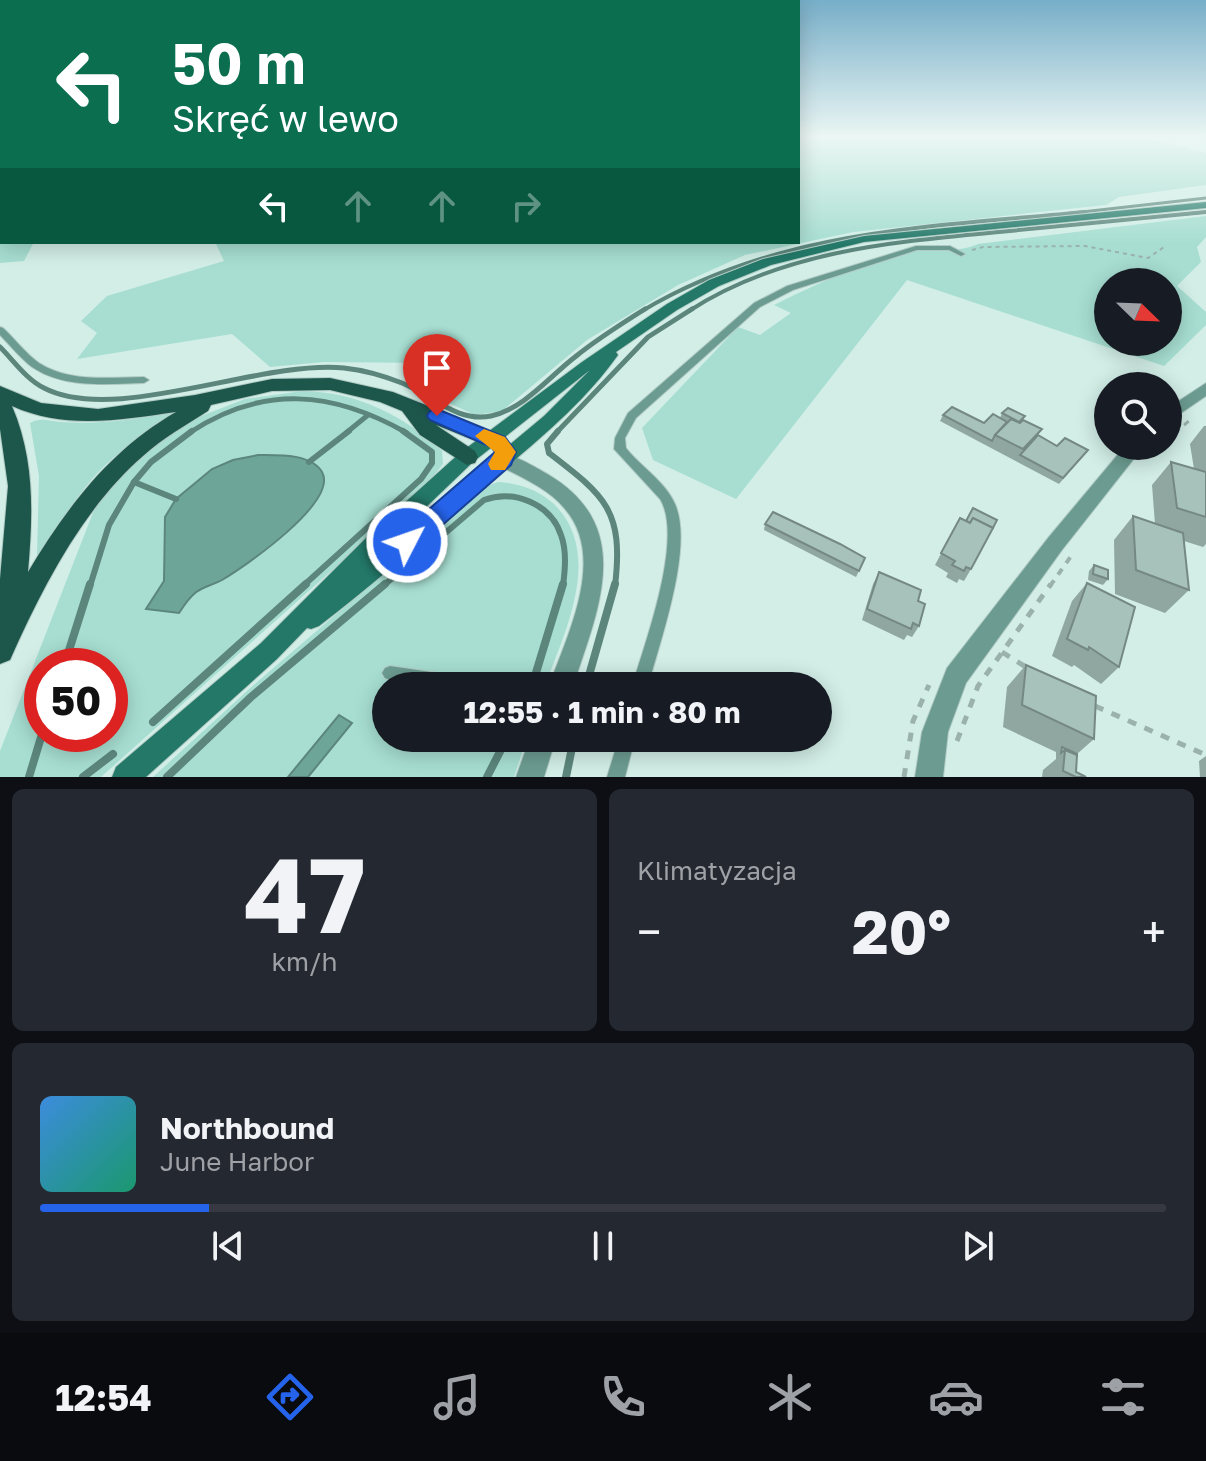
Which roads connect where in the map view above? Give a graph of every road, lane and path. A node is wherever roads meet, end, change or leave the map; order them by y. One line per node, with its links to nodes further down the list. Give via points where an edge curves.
1 (1206, 205): 5 (street, via 908,234 817,249 714,283)
2 (1164, 247): 3 (path, via 1148,258 1085,246 1039,245 983,247)
3 (961, 254): 24 (lane, via 938,247 905,250 775,291 632,416 620,449 672,508 676,546)
4 (0, 330): 6 (lane, via 36,365 58,376)
5 (619, 344): 15 (street); 17 (street, via 585,386)
6 (144, 380)
7 (1206, 388): 11 (street)
8 (0, 393): 9 (main road, via 38,410 98,416)
9 (230, 394): 12 (main road, via 272,385 330,384 366,390); 20 (main road, via 161,429 104,479 78,513)
10 (0, 403): 20 (main road, via 15,446 19,508)
11 (1182, 406)
12 (411, 409): 15 (main road); 16 (main road, via 428,430)
13 (1199, 412): 14 (path)
14 (1182, 426)
15 (491, 439): 16 (street); 17 (street, via 503,447)
16 (467, 457): 17 (street); 21 (street)
17 (504, 460): 21 (street); 23 (street, via 573,503 594,551 589,599)
18 (1124, 460): 34 (street, via 956,676 935,732)
19 (1074, 552): 22 (path)
20 (4, 641)
21 (269, 651): 31 (street)
22 (1002, 652): 25 (path); 29 (path, via 978,686)
23 (566, 672)
24 (644, 672)
25 (1039, 676)
26 (1091, 705): 30 (path)
27 (538, 752): 32 (street)
28 (623, 752): 33 (lane)
29 (955, 754)
30 (1206, 755)
31 (126, 777)
32 (530, 777)
33 (616, 777)
34 (929, 777)

